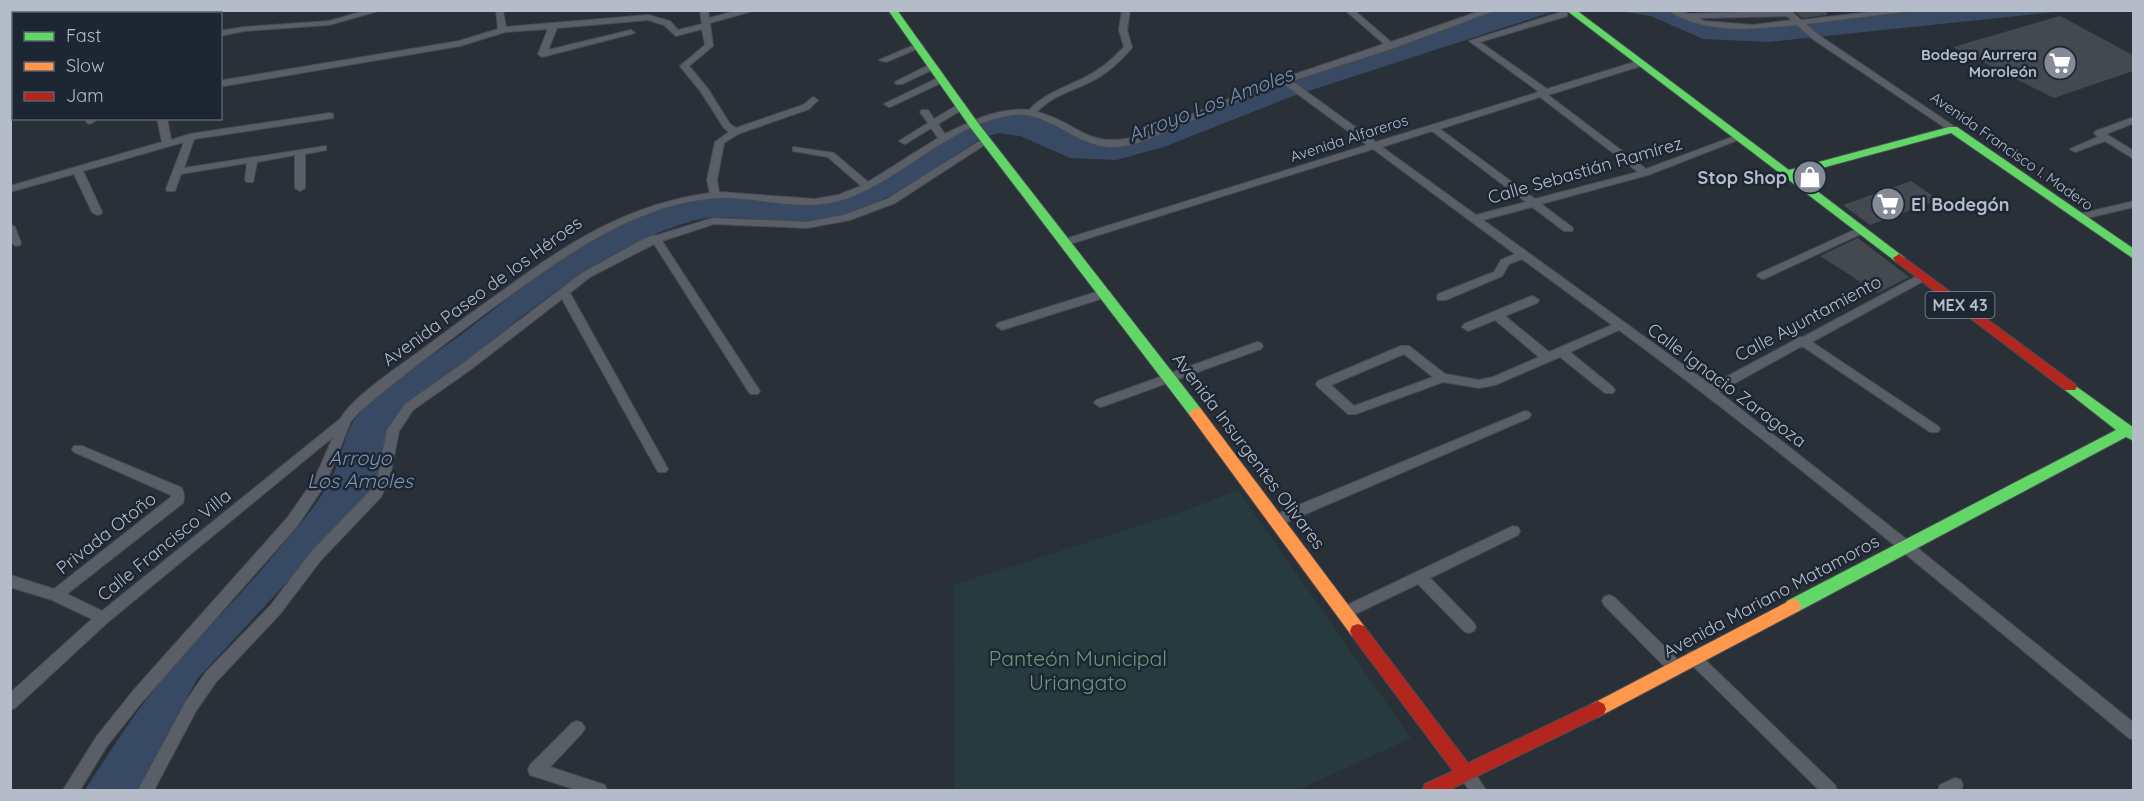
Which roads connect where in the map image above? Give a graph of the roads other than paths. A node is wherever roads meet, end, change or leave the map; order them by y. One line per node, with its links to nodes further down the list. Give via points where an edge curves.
1 (378, 10): 19 (street, via 329,23)
2 (704, 10): 16 (street)
3 (752, 10): 16 (street)
4 (892, 10): 21 (street)
5 (1126, 10): 34 (street, via 1122,30 1128,47 1113,65 1041,100)
6 (1349, 10): 20 (street)
7 (1492, 10): 20 (street)
8 (1671, 10): 13 (street)
9 (1915, 10): 14 (street)
10 (499, 11): 17 (street)
11 (1564, 12): 23 (street, MEX 43); 29 (street, via 1473,41)
12 (1786, 12): 13 (street); 14 (street, Avenida Francisco I. Madero)
13 (1687, 16): 14 (street, via 1720,27)
14 (1797, 23): 41 (street, Avenida Francisco I. Madero)
15 (554, 24): 16 (street, via 648,17 667,23 676,33); 17 (street); 18 (street, via 542,54)
16 (706, 24): 42 (street, via 709,46 684,66)
17 (504, 30): 28 (street, via 460,43)
18 (631, 33)
19 (222, 34)
20 (1390, 45): 27 (street)
21 (920, 46): 22 (street); 24 (street)
22 (883, 60)
23 (1637, 64): 29 (street, Avenida Alfareros); 44 (street, MEX 43)
24 (933, 66): 25 (street); 26 (street)
25 (942, 79): 31 (street); 32 (street)
26 (899, 82)
27 (1287, 82): 34 (street, via 1123,143 1107,144 1084,137); 50 (street, Calle Ignacio Zaragoza)
28 (224, 83)
29 (1543, 92): 40 (street, Avenida Alfareros); 59 (street)
30 (813, 100): 42 (street, via 806,107)
31 (889, 104)
32 (962, 106): 38 (street); 39 (street)
33 (925, 112): 38 (street)
34 (1032, 112): 39 (street, Avenida Paseo de los Héroes, via 1014,112)
35 (330, 116): 43 (street)
36 (162, 120): 49 (street)
37 (2133, 120): 45 (street, via 2100,133)
38 (933, 124): 47 (street); 48 (street)
39 (973, 124): 46 (street, Avenida Insurgentes Olivares); 47 (street, Avenida Paseo de los Héroes)
40 (1432, 127): 50 (street, Avenida Alfareros); 67 (street)
41 (1953, 129): 60 (street); 70 (street, Avenida Francisco I. Madero)
42 (735, 132): 66 (street, via 720,142 712,180)
43 (190, 137): 49 (street); 58 (street)
44 (1738, 138): 59 (street, Calle Sebastián Ramírez); 60 (street, MEX 43)
45 (2104, 138): 53 (street); 55 (street)
46 (985, 139): 75 (street, via 891,201 846,218 807,225 713,221); 76 (street, Avenida Insurgentes Olivares)
47 (944, 140): 62 (street, Avenida Paseo de los Héroes)
48 (904, 141)
49 (167, 143): 57 (street)
50 (1376, 146): 71 (street, Calle Ignacio Zaragoza); 76 (street, Avenida Alfareros)
51 (323, 148): 54 (street)
52 (795, 149): 62 (street, via 831,155)
53 (2075, 149)
54 (300, 152): 56 (street); 63 (street)
55 (2133, 156)
56 (252, 159): 58 (street); 61 (street)
57 (77, 170): 64 (street); 69 (street)
58 (177, 172): 65 (street)
59 (1645, 173): 67 (street, Calle Sebastián Ramírez)
60 (1787, 174): 74 (street, MEX 43)
61 (250, 180)
62 (868, 187): 66 (street, Avenida Paseo de los Héroes, via 840,198 789,202)
63 (300, 188)
64 (10, 189)
65 (171, 189)
66 (715, 195): 101 (street, Avenida Paseo de los Héroes, via 657,206 580,240 407,367)
67 (1533, 203): 71 (street, Calle Sebastián Ramírez); 73 (street)
68 (2133, 204): 70 (street)
69 (98, 212)
70 (2079, 217): 79 (street, Avenida Francisco I. Madero)
71 (1474, 219): 78 (street, Calle Ignacio Zaragoza)
72 (10, 226): 77 (street)
73 (1568, 229)
74 (1861, 230): 80 (street); 81 (street, MEX 43)
75 (654, 238): 82 (street, via 607,262); 97 (street)
76 (1066, 242): 83 (street, Avenida Insurgentes Olivares)
77 (16, 243)
78 (1522, 255): 84 (street, via 1505,262 1498,273); 88 (street, Calle Ignacio Zaragoza)
79 (2133, 255)
80 (1762, 276)
81 (1923, 277): 90 (street, Calle Ayuntamiento); 103 (street, MEX 43)
82 (564, 292): 105 (street); 123 (street, via 409,406 393,430 384,476 376,492 316,556 275,610 211,677)
83 (1106, 293): 87 (street); 94 (street, Avenida Insurgentes Olivares)
84 (1442, 297)
85 (1533, 300): 86 (street)
86 (1496, 315): 89 (street); 93 (street)
87 (1002, 326)
88 (1619, 326): 92 (street); 98 (street, Calle Ignacio Zaragoza)
89 (1468, 327)
90 (1801, 340): 98 (street, Calle Ayuntamiento); 102 (street)
91 (1257, 346): 94 (street)
92 (1562, 352): 93 (street); 96 (street)
93 (1548, 358): 95 (street, via 1495,381 1479,384)
94 (1170, 377): 99 (street); 106 (street, Avenida Insurgentes Olivares)
95 (1442, 378): 95 (street, via 1405,349 1322,384 1352,411)
96 (1609, 390)
97 (754, 391)
98 (1710, 391): 108 (street, Calle Ignacio Zaragoza)
99 (1100, 402)
100 (1525, 415): 106 (street)
101 (346, 420): 114 (street, Calle Francisco Villa); 122 (street, Avenida Paseo de los Héroes, via 321,480 293,521 137,697 102,741)
102 (1934, 429)
103 (2131, 431): 108 (street, Avenida Mariano Matamoros)
104 (78, 449): 111 (street, Privada Otoño, via 177,492 178,499)
105 (662, 469)
106 (1275, 522): 113 (street, Avenida Insurgentes Olivares)
107 (1513, 531): 109 (street)
108 (1905, 546): 116 (street, Avenida Mariano Matamoros); 120 (street, Calle Ignacio Zaragoza)
109 (1420, 577): 113 (street); 115 (street)
110 (10, 581): 111 (street)
111 (56, 596): 114 (street)
112 (1609, 601): 117 (street)
113 (1346, 612): 121 (street, Avenida Insurgentes Olivares)
114 (103, 618): 118 (street, Calle Francisco Villa)
115 (1469, 627)
116 (1693, 657): 117 (street, Avenida Mariano Matamoros); 127 (street)
117 (1675, 667): 121 (street, Avenida Mariano Matamoros)
118 (10, 703)
119 (577, 728): 124 (street, via 536,770)
120 (2133, 733)
121 (1466, 774): 125 (street, Avenida Mariano Matamoros); 126 (street, Avenida Insurgentes Olivares)
122 (71, 790)
123 (146, 790)
124 (599, 790)
125 (1431, 790)
126 (1478, 790)
127 (1829, 790)

